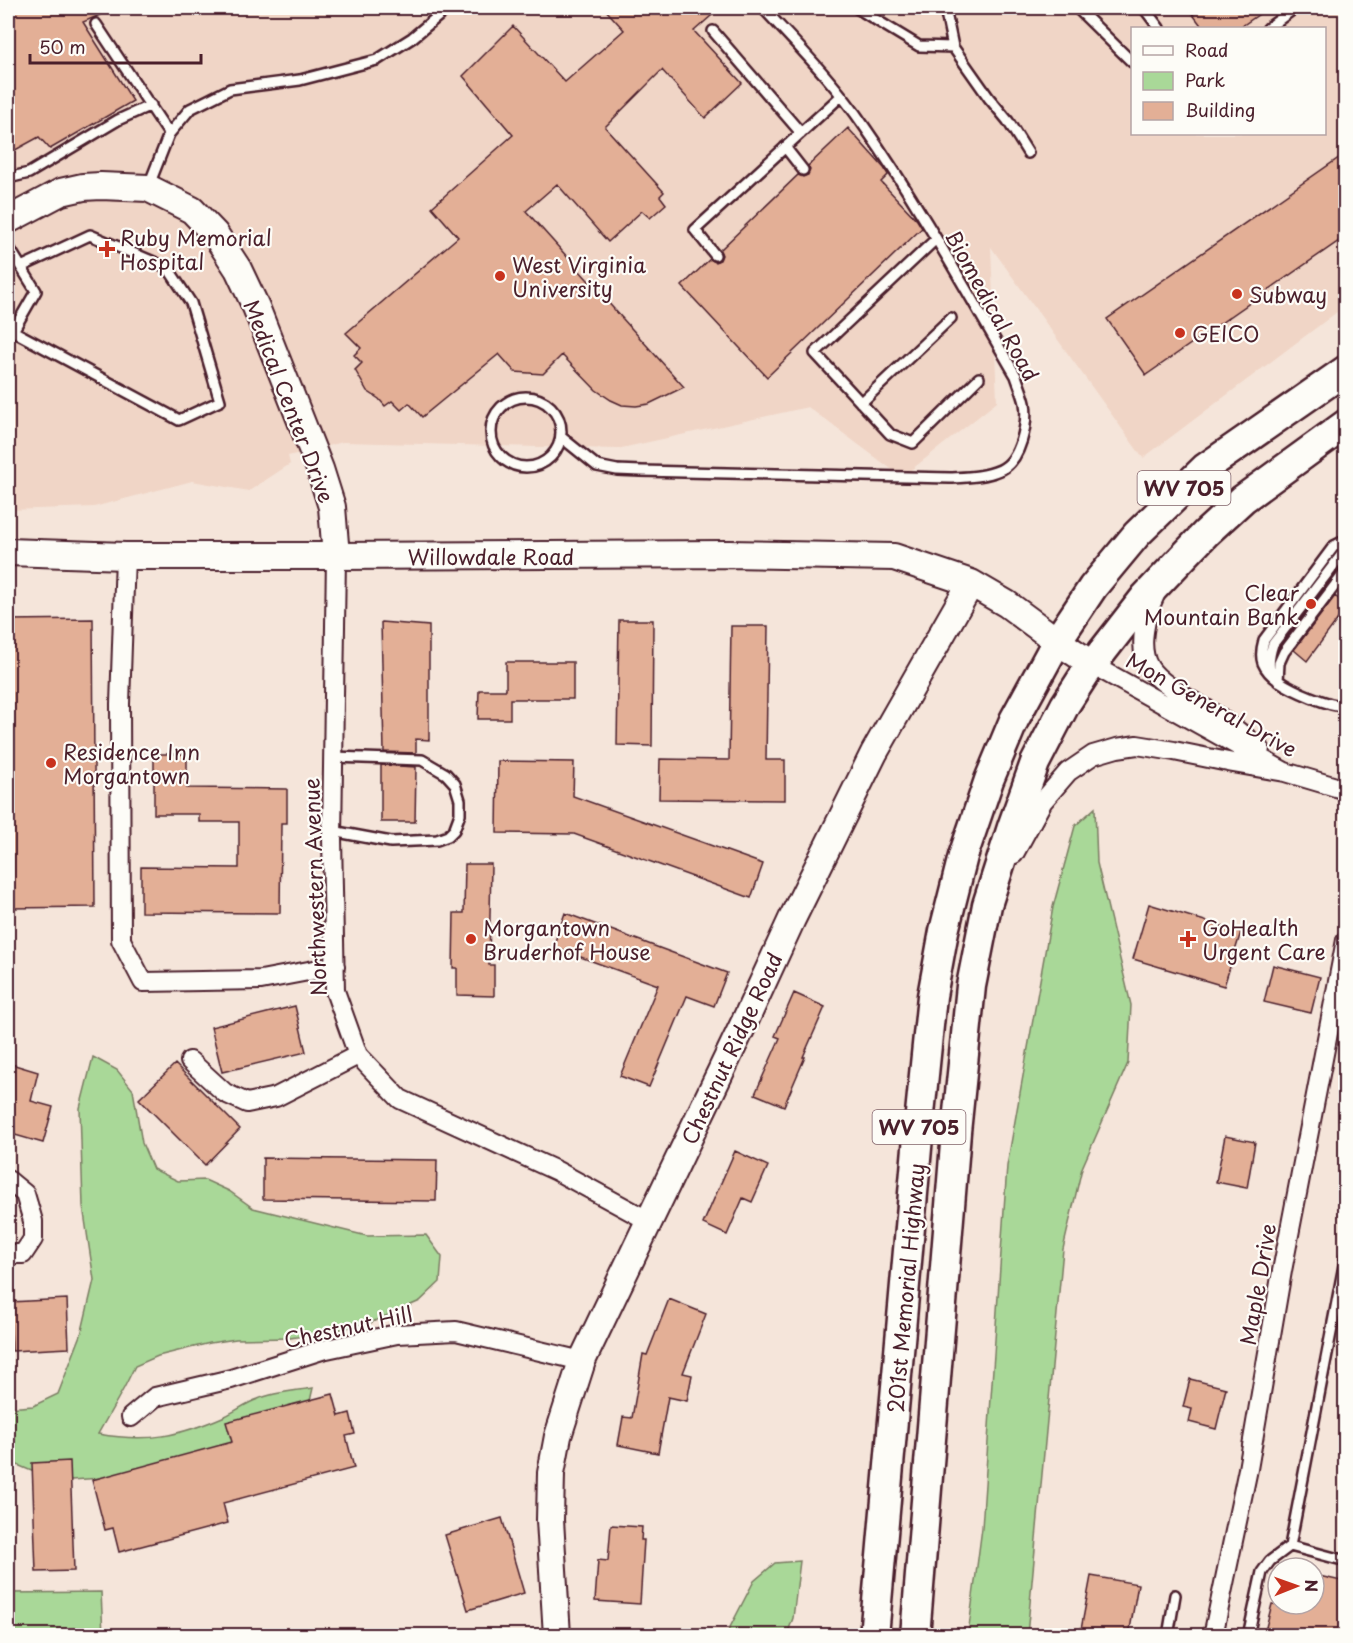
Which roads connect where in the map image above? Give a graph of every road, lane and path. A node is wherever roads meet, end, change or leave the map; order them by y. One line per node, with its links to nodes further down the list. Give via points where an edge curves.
1 (448, 8): 17 (lane, via 377,60 300,80 230,89 190,109)
2 (763, 8): 14 (lane, Biomedical Road)
3 (857, 8): 12 (lane, via 919,46)
4 (940, 8): 12 (lane, via 946,13)
5 (1077, 8): 13 (lane)
6 (1144, 8): 9 (lane)
7 (1295, 8): 10 (lane)
8 (96, 24): 15 (lane)
9 (1158, 27)
10 (1269, 27)
11 (713, 31): 16 (lane)
12 (953, 47): 19 (lane)
13 (1131, 61)
14 (841, 96): 16 (lane); 24 (lane, Biomedical Road)
15 (151, 105): 17 (lane); 21 (lane, via 29,173)
16 (801, 133): 18 (lane)
17 (169, 134): 22 (lane)
18 (785, 147): 20 (lane); 26 (lane, via 695,230)
19 (1028, 153)
20 (803, 170)
21 (8, 178)
22 (148, 188): 23 (street, Medical Center Drive, via 101,186 61,192); 39 (street, Medical Center Drive, via 192,210 215,234 238,269 320,469 332,507)
23 (8, 220)
24 (936, 239): 32 (lane, via 815,352); 34 (lane, Biomedical Road, via 1016,376 1025,404 1018,452 1003,469 981,476 950,478 617,470 597,466)
25 (8, 246): 27 (lane)
26 (715, 255)
27 (21, 267): 29 (lane, via 36,291); 29 (lane, via 90,235 168,268 190,303 220,401 179,420)
28 (951, 318): 32 (lane)
29 (10, 329)
30 (1346, 370): 43 (main road, WV 705, via 1205,468 1137,534 1093,587)
31 (979, 378): 32 (lane, via 913,443 890,434)
32 (861, 403)
33 (1346, 424): 41 (main road, WV 705, via 1243,499)
34 (561, 437): 34 (lane, via 557,414 550,405 528,396 506,402 497,411 490,434 499,455 518,467 530,468 551,458)
35 (1346, 540): 45 (lane, via 1334,546 1264,639 1261,656)
36 (1346, 549): 45 (lane, via 1273,644)
37 (8, 552): 38 (street, Willowdale Road)
38 (125, 556): 39 (street, Willowdale Road); 54 (street, via 120,704 121,940 143,982 261,980)
39 (336, 556): 42 (street, Willowdale Road, via 894,557); 48 (street, Northwestern Avenue)
40 (1346, 571): 46 (lane, via 1284,652)
41 (1162, 579): 44 (main road, WV 705); 49 (street, via 1144,631 1149,667 1167,685 1244,735)
42 (971, 584): 43 (street, via 1007,604); 58 (street, Chestnut Ridge Road, via 874,753)
43 (1057, 641): 44 (street); 67 (main road, 201st Memorial Highway / WV 705, via 1014,720 989,780 963,856 932,996)
44 (1093, 665): 49 (street, Mon General Drive); 52 (main road, 201st Memorial Highway / WV 705, via 1065,705 1035,763)
45 (1270, 674): 46 (lane)
46 (1278, 681): 47 (lane, via 1323,701)
47 (1346, 706)
48 (333, 757): 51 (street, Northwestern Avenue); 51 (lane, via 422,760 456,784 460,814 454,830 437,840 391,842)
49 (1285, 772): 50 (street, Mon General Drive); 52 (street, via 1137,745 1093,755 1068,772 1043,801)
50 (1346, 790)
51 (332, 831): 54 (street, Northwestern Avenue)
52 (987, 905): 68 (main road, 201st Memorial Highway / WV 705, via 971,986 956,1132)
53 (1346, 940): 70 (street, Maple Drive, via 1248,1469)
54 (335, 966): 55 (street, Northwestern Avenue, via 335,991)
55 (358, 1054): 56 (street, via 276,1097 247,1103 225,1093); 58 (street, Northwestern Avenue, via 400,1099 557,1171)
56 (190, 1061)
57 (8, 1180): 59 (street, via 25,1194 33,1221 33,1239 23,1254)
58 (649, 1221): 61 (street, Chestnut Ridge Road)
59 (8, 1254)
60 (1346, 1255): 63 (lane)
61 (582, 1361): 62 (street, Chestnut Hill, via 456,1331 397,1334 322,1350 231,1379 155,1397); 66 (street, Chestnut Ridge Road, via 558,1436 551,1473)
62 (131, 1418)
63 (1290, 1546): 64 (lane); 71 (lane, via 1262,1572)
64 (1346, 1561)
65 (1175, 1595): 69 (lane)
66 (557, 1635)
67 (874, 1635)
68 (915, 1635)
69 (1168, 1635)
70 (1213, 1635)
71 (1248, 1635)

